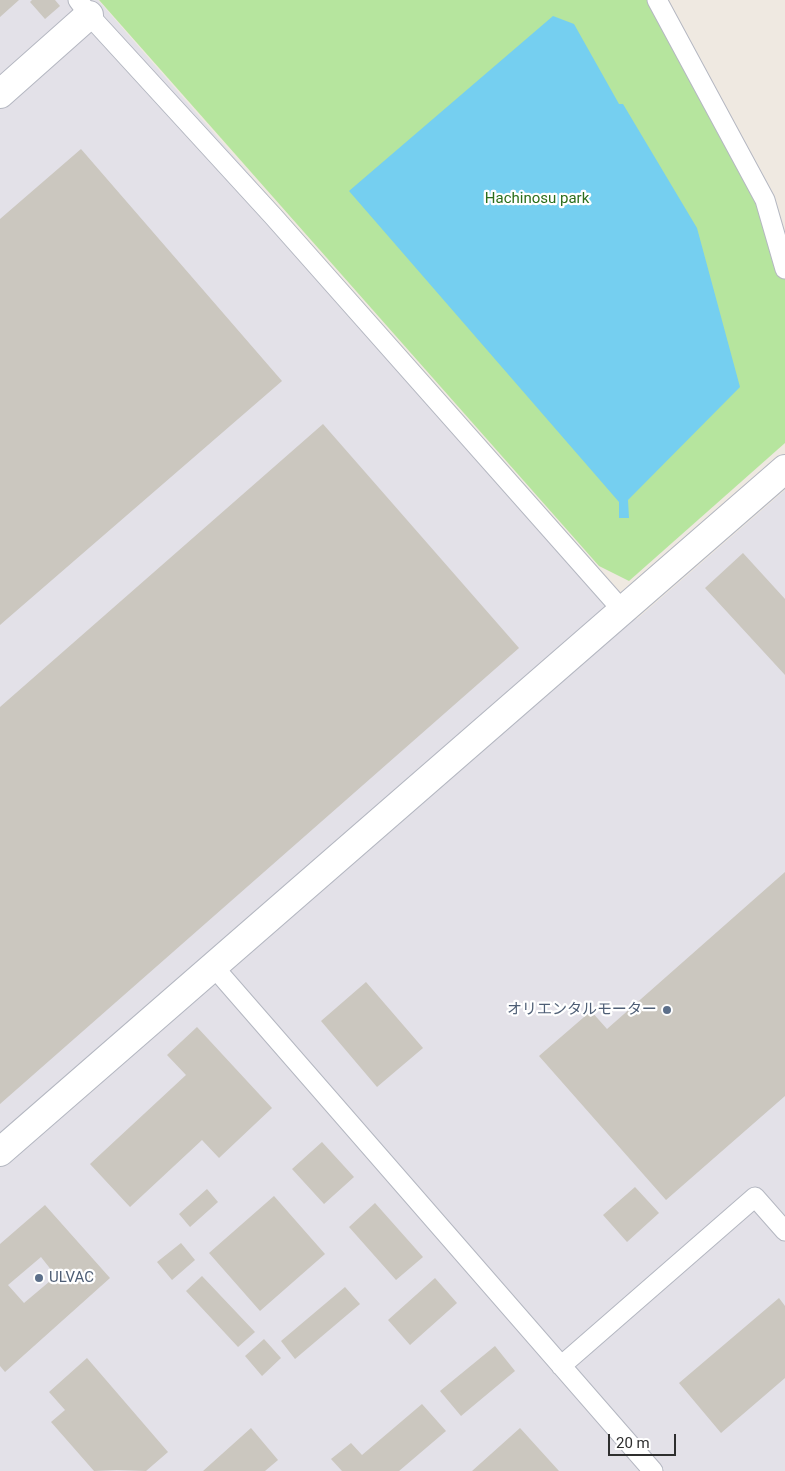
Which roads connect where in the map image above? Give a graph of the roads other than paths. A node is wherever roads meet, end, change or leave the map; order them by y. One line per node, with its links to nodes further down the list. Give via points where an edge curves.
1 (657, 0): 4 (street, via 765,200)
2 (83, 8): 3 (street); 6 (street, via 280,224)
3 (0, 94)
4 (785, 269)
5 (785, 469): 6 (street)
6 (623, 611): 7 (street)
7 (213, 966): 8 (street); 10 (street)
8 (0, 1152)
9 (785, 1231): 10 (street, via 756,1197)
10 (561, 1366): 11 (street)
11 (653, 1471)

